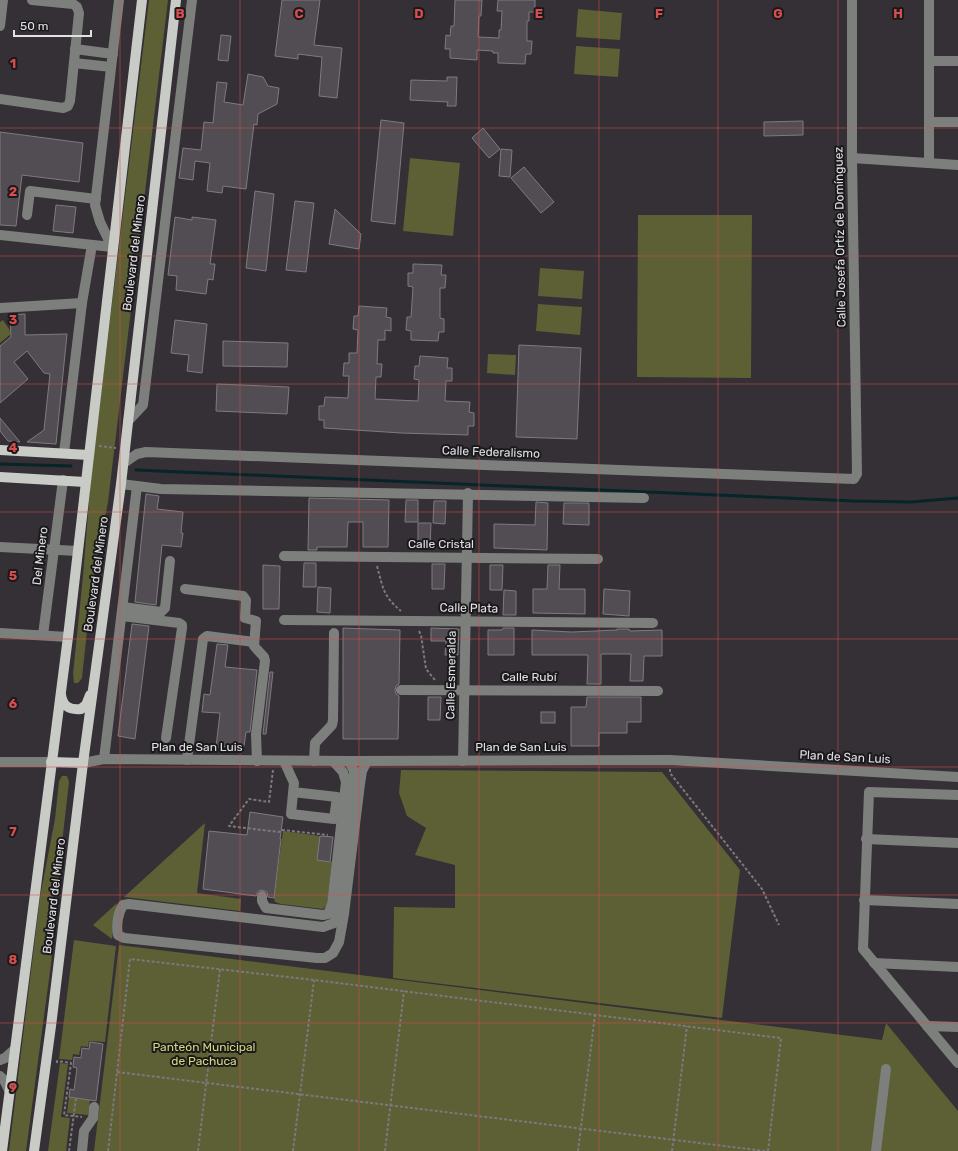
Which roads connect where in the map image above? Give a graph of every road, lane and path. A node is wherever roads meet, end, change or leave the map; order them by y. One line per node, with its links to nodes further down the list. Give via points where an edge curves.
1 (4, 0): 9 (street)
2 (32, 0): 10 (street, via 73,4 77,7 79,13)
3 (119, 0): 11 (street)
4 (142, 0): 26 (main road, Boulevard del Minero)
5 (176, 0): 29 (main road, Boulevard del Minero)
6 (192, 0): 29 (street, via 143,405)
7 (852, 0): 19 (street, Calle Josefa Ortíz de Domínguez)
8 (929, 0): 12 (street)
9 (0, 26)
10 (76, 49): 11 (street); 14 (street)
11 (113, 54): 15 (street)
12 (930, 61): 13 (street); 17 (street)
13 (958, 61)
14 (74, 63): 15 (street); 16 (street, via 68,106 63,108)
15 (111, 67): 22 (street)
16 (0, 99)
17 (929, 122): 18 (street); 20 (street)
18 (958, 122)
19 (852, 158): 20 (street); 35 (street, Calle Josefa Ortíz de Domínguez)
20 (929, 163): 21 (street)
21 (958, 165)
22 (96, 199): 23 (street, via 30,191); 26 (street, via 95,206 100,222)
23 (27, 216)
24 (0, 236): 25 (street)
25 (92, 245): 26 (street); 27 (street)
26 (112, 247): 32 (main road, Boulevard del Minero)
27 (82, 303): 28 (street); 33 (street)
28 (0, 308)
29 (128, 421): 31 (main road, Boulevard del Minero)
30 (2, 448): 33 (main road)
31 (125, 448): 32 (path); 34 (main road, Boulevard del Minero)
32 (89, 450): 33 (main road); 38 (main road, Boulevard del Minero)
33 (64, 453)
34 (124, 463): 35 (street, Calle Federalismo, via 137,454 146,452 854,479); 39 (main road, Boulevard del Minero)
35 (857, 474)
36 (0, 477): 37 (main road)
37 (63, 480): 38 (main road); 44 (street, Del Minero)
38 (85, 482): 45 (main road, Boulevard del Minero)
39 (121, 484): 40 (street); 60 (main road, Boulevard del Minero)
40 (137, 486): 41 (street, via 161,489); 51 (street)
41 (468, 493): 42 (street); 47 (street, Calle Esmeralda)
42 (644, 498)
43 (0, 547): 44 (street)
44 (54, 550): 45 (street); 57 (street, Del Minero)
45 (78, 552): 58 (main road, Boulevard del Minero)
46 (284, 556): 47 (street, Calle Cristal)
47 (466, 558): 48 (street, Calle Cristal); 53 (street, Calle Esmeralda)
48 (598, 559)
49 (170, 560): 51 (street, via 165,608 161,612)
50 (185, 589): 59 (street, via 245,598 245,618 256,621)
51 (122, 611): 65 (street, via 182,625); 66 (street)
52 (284, 620): 53 (street, Calle Plata)
53 (465, 621): 54 (street, Calle Plata); 62 (street, Calle Esmeralda)
54 (653, 623)
55 (0, 633): 57 (street)
56 (334, 633): 71 (street, via 333,720 332,725 315,743)
57 (43, 636): 58 (street)
58 (68, 637): 64 (main road, Boulevard del Minero)
59 (254, 642): 67 (street, via 207,636 203,639); 68 (street, via 255,648 265,661 256,734)
60 (94, 686): 64 (main road, via 86,705 81,709 72,710 65,707); 78 (main road, Boulevard del Minero)
61 (401, 690): 62 (street, Calle Rubí)
62 (464, 690): 63 (street, Calle Rubí); 75 (street, Calle Esmeralda)
63 (658, 691)
64 (60, 692): 77 (main road, Boulevard del Minero)
65 (166, 738)
66 (104, 759): 67 (street, Plan de San Luis); 78 (street, Plan de San Luis)
67 (187, 760): 68 (street, Plan de San Luis)
68 (257, 760): 70 (street, Plan de San Luis)
69 (670, 760): 75 (street, Plan de San Luis); 79 (street, Plan de San Luis); 88 (path, via 670,773 762,889)
70 (279, 761): 71 (street, Plan de San Luis); 80 (street, via 294,784); 82 (path, via 269,802 249,799 229,826)
71 (314, 761): 72 (street, Plan de San Luis)
72 (333, 761): 73 (street, Plan de San Luis); 85 (street, via 343,772 346,782 332,904 328,914 323,916 266,908)
73 (349, 761): 74 (street, Plan de San Luis); 74 (street, via 354,770 354,783 338,913 334,923 323,927 129,904 123,905 120,910 118,935 124,938 317,958 325,958 333,953 341,935 360,784)
74 (367, 761): 75 (street, Plan de San Luis)
75 (463, 761)
76 (0, 762): 77 (street)
77 (51, 762): 78 (main road); 98 (main road, Boulevard del Minero)
78 (83, 763): 116 (main road, Boulevard del Minero)
79 (958, 777)
80 (293, 792): 80 (street, via 291,814 334,819 337,797)
81 (958, 795): 83 (street, via 869,792)
82 (328, 835)
83 (866, 839): 84 (street); 86 (street)
84 (958, 843)
85 (262, 896)
86 (864, 900): 87 (street); 89 (street, via 863,949)
87 (958, 904)
88 (779, 925)
89 (874, 962): 90 (street); 96 (street)
90 (958, 966)
91 (220, 969): 92 (path); 103 (path, via 130,959); 105 (path)
92 (314, 980): 93 (path); 107 (path)
93 (404, 991): 94 (path); 109 (path)
94 (595, 1014): 95 (path); 113 (path)
95 (687, 1026): 114 (path); 125 (path, via 781,1038)
96 (927, 1026): 97 (street); 100 (street)
97 (958, 1027)
98 (15, 1049): 99 (street); 106 (main road, Boulevard del Minero)
99 (0, 1060)
100 (958, 1063)
101 (56, 1068): 111 (path, via 58,1061 71,1063 64,1114)
102 (886, 1069): 126 (street)
103 (117, 1072): 105 (path); 119 (path)
104 (0, 1076): 106 (street)
105 (206, 1083): 107 (path); 120 (path)
106 (10, 1090): 115 (main road, Boulevard del Minero)
107 (300, 1095): 109 (path); 121 (path)
108 (76, 1098): 111 (path)
109 (390, 1106): 113 (path); 122 (path)
110 (94, 1107): 118 (street, via 93,1118 84,1131)
111 (73, 1116): 112 (path); 117 (path)
112 (87, 1117)
113 (581, 1129): 114 (path); 123 (path)
114 (674, 1140): 124 (path); 125 (path)
115 (2, 1151)
116 (34, 1151)
117 (69, 1151)
118 (82, 1151)
119 (108, 1151)
120 (198, 1151)
121 (293, 1151)
122 (385, 1151)
123 (578, 1151)
124 (672, 1151)
125 (766, 1151)
126 (876, 1151)

